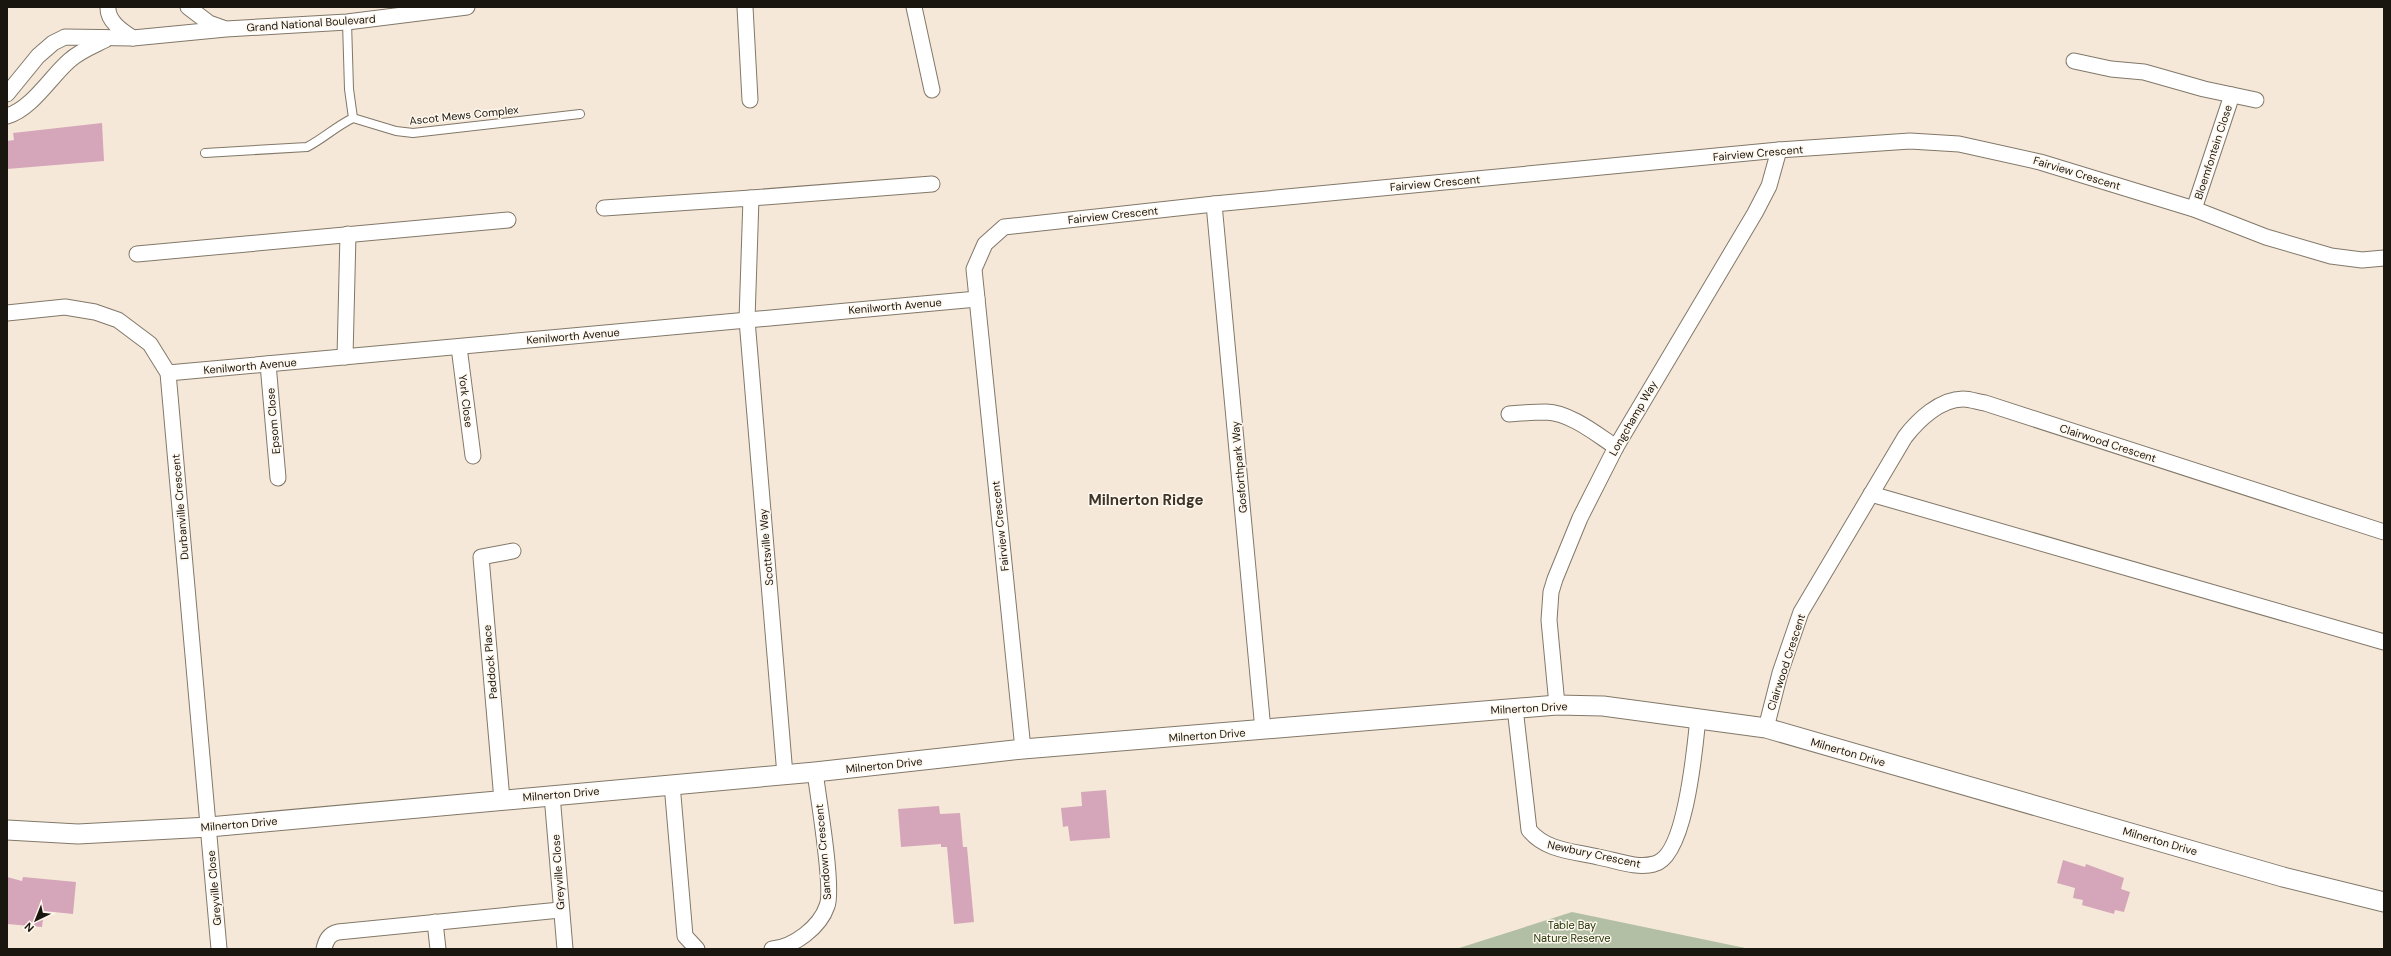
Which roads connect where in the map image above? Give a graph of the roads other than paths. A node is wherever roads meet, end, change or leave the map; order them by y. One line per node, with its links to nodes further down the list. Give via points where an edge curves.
1 (108, 7): 8 (street, via 109,16 114,24)
2 (188, 7): 7 (street, Grand National Boulevard, via 209,23)
3 (464, 7): 6 (street, Grand National Boulevard)
4 (745, 7): 14 (street)
5 (914, 7): 11 (street)
6 (347, 22): 7 (street, Grand National Boulevard); 18 (lane, via 349,89)
7 (226, 29): 8 (street, Grand National Boulevard)
8 (132, 38): 9 (street, Grand National Boulevard)
9 (106, 39): 12 (street, Grand National Boulevard, via 65,37 53,43 38,56); 17 (street, via 80,52 35,96)
10 (2074, 61): 13 (street, Bloemfontein Close, via 2111,69 2144,72 2204,90)
11 (932, 90)
12 (7, 94)
13 (2232, 95): 15 (street, Bloemfontein Close); 25 (street, Bloemfontein Close)
14 (750, 100)
15 (2256, 100)
16 (580, 114): 18 (lane, Ascot Mews Complex, via 413,132 396,131)
17 (7, 116)
18 (353, 118): 20 (lane, via 334,127 320,140 307,147)
19 (1779, 150): 23 (street, Fairview Crescent); 25 (street, Fairview Crescent, via 1910,141 1959,144 2040,162); 38 (street, Longchamp Way, via 1769,186 1755,213)
20 (206, 153)
21 (932, 184): 22 (street)
22 (751, 198): 24 (street); 32 (street, Scottsville Way)
23 (1214, 204): 30 (street, Fairview Crescent, via 1004,227 986,244 978,258 974,269); 49 (street, Gosforthpark Way)
24 (604, 208)
25 (2194, 209): 29 (street, Fairview Crescent, via 2266,237 2331,256 2362,260)
26 (508, 220): 27 (street)
27 (348, 234): 28 (street); 34 (street)
28 (137, 254)
29 (2384, 258)
30 (977, 299): 32 (street, Kenilworth Avenue); 50 (street, Fairview Crescent)
31 (7, 313): 36 (street, Durbanville Crescent, via 65,307 95,312 118,320 150,344)
32 (747, 320): 33 (street, Kenilworth Avenue); 52 (street, Scottsville Way)
33 (459, 347): 34 (street, Kenilworth Avenue); 39 (street, York Close)
34 (345, 357): 35 (street, Kenilworth Avenue)
35 (268, 364): 36 (street, Kenilworth Avenue); 40 (street, Epsom Close)
36 (168, 373): 56 (street, Durbanville Crescent)
37 (1509, 414): 38 (street, via 1548,412 1563,416)
38 (1616, 446): 45 (street, Longchamp Way, via 1580,518 1551,592 1549,620)
39 (473, 456)
40 (278, 478)
41 (1871, 494): 42 (street, Clairwood Crescent, via 1918,420 1947,404 1963,399 1985,403); 44 (street); 48 (street, Clairwood Crescent, via 1802,612 1780,673)
42 (2384, 532)
43 (513, 551): 55 (street, Paddock Place, via 481,557)
44 (2384, 642)
45 (1557, 705): 46 (street, Milnerton Drive); 47 (street, Milnerton Drive, via 1603,706)
46 (1515, 708): 47 (street, Newbury Crescent, via 1529,830 1546,846 1639,865 1656,864 1666,857 1673,846 1689,788); 49 (street, Milnerton Drive)
47 (1698, 718): 48 (street, Milnerton Drive)
48 (1766, 728): 58 (street, Milnerton Drive, via 2283,877)
49 (1263, 730): 50 (street, Milnerton Drive)
50 (1023, 749): 51 (street, Milnerton Drive)
51 (815, 772): 52 (street, Milnerton Drive); 66 (street, Sandown Crescent, via 828,884 828,905 817,926 782,948)
52 (785, 775): 53 (street, Milnerton Drive)
53 (672, 784): 54 (street, Milnerton Drive); 65 (street, via 685,936)
54 (552, 795): 55 (street, Milnerton Drive); 59 (street, Greyville Close)
55 (502, 800): 56 (street, Milnerton Drive)
56 (209, 827): 57 (street, Milnerton Drive, via 78,834); 61 (street, Greyville Close)
57 (7, 830)
58 (2384, 902)
59 (560, 910): 60 (street); 64 (street, Greyville Close)
60 (435, 922): 62 (street, via 332,933); 63 (street)
61 (219, 949)
62 (324, 949)
63 (438, 949)
64 (565, 949)
65 (697, 949)
66 (772, 949)

